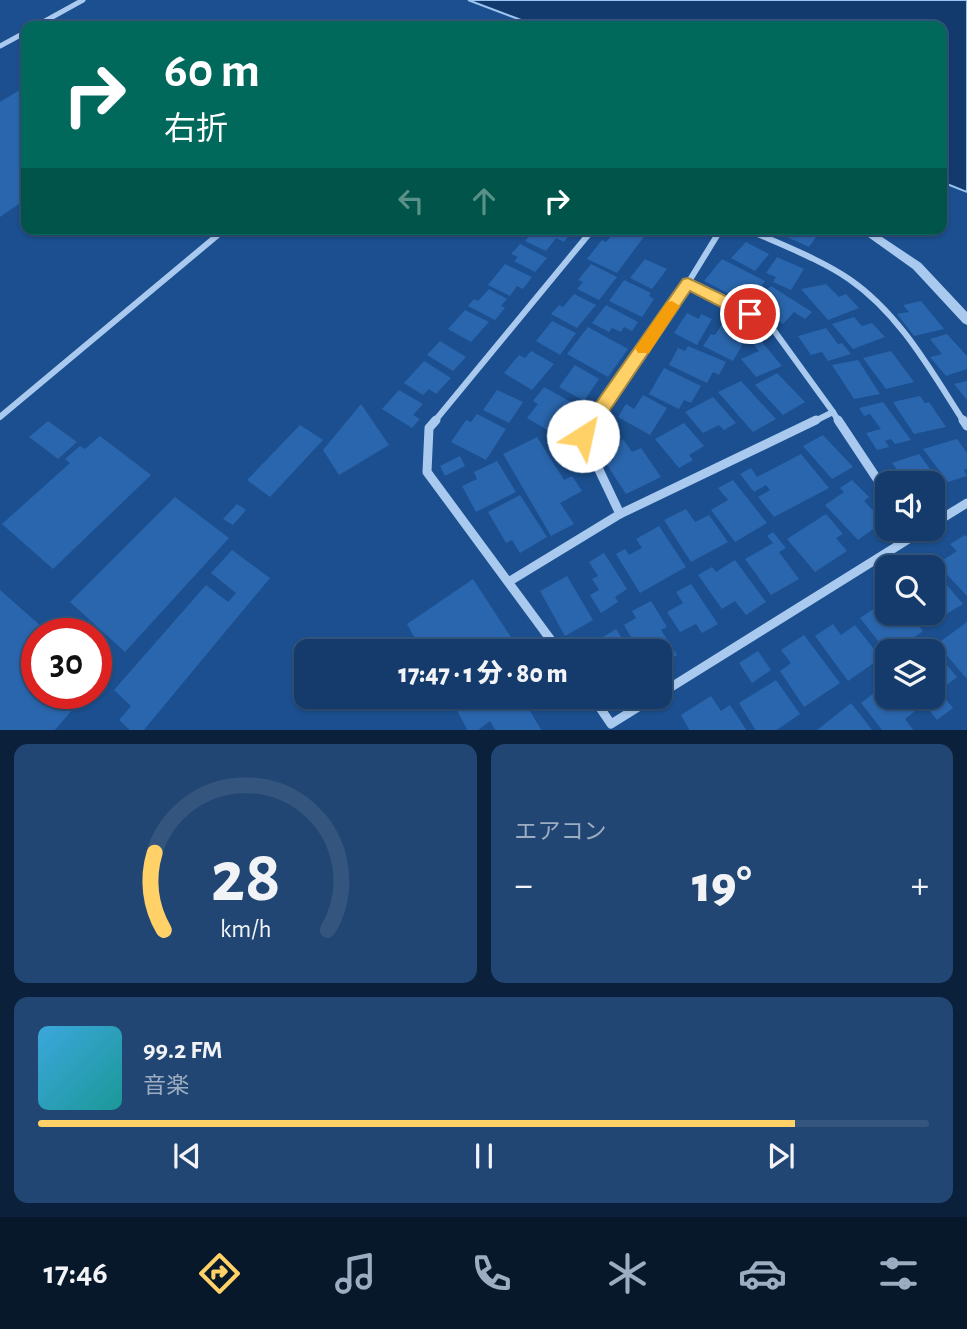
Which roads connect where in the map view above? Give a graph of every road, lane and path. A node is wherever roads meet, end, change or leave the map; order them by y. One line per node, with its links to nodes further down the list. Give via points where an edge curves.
1 (83, 0): 2 (street)
2 (45, 21)
3 (21, 35): 4 (street)
4 (0, 46)
5 (218, 235): 13 (street)
6 (588, 235): 20 (street, via 429,428 427,472)
7 (717, 235): 10 (street)
8 (760, 235): 14 (street, via 863,289 906,335)
9 (871, 235): 11 (street, via 917,266)
10 (688, 283): 12 (street, via 770,325); 17 (street, via 583,436)
11 (967, 320)
12 (833, 412): 15 (street); 17 (street)
13 (0, 417)
14 (967, 426)
15 (875, 476)
16 (967, 503): 18 (street)
17 (620, 514): 20 (street)
18 (945, 517)
19 (899, 541): 22 (street)
20 (510, 581): 21 (street)
21 (551, 639)
22 (672, 686)
23 (601, 709): 24 (street, via 611,724)
24 (635, 709)

